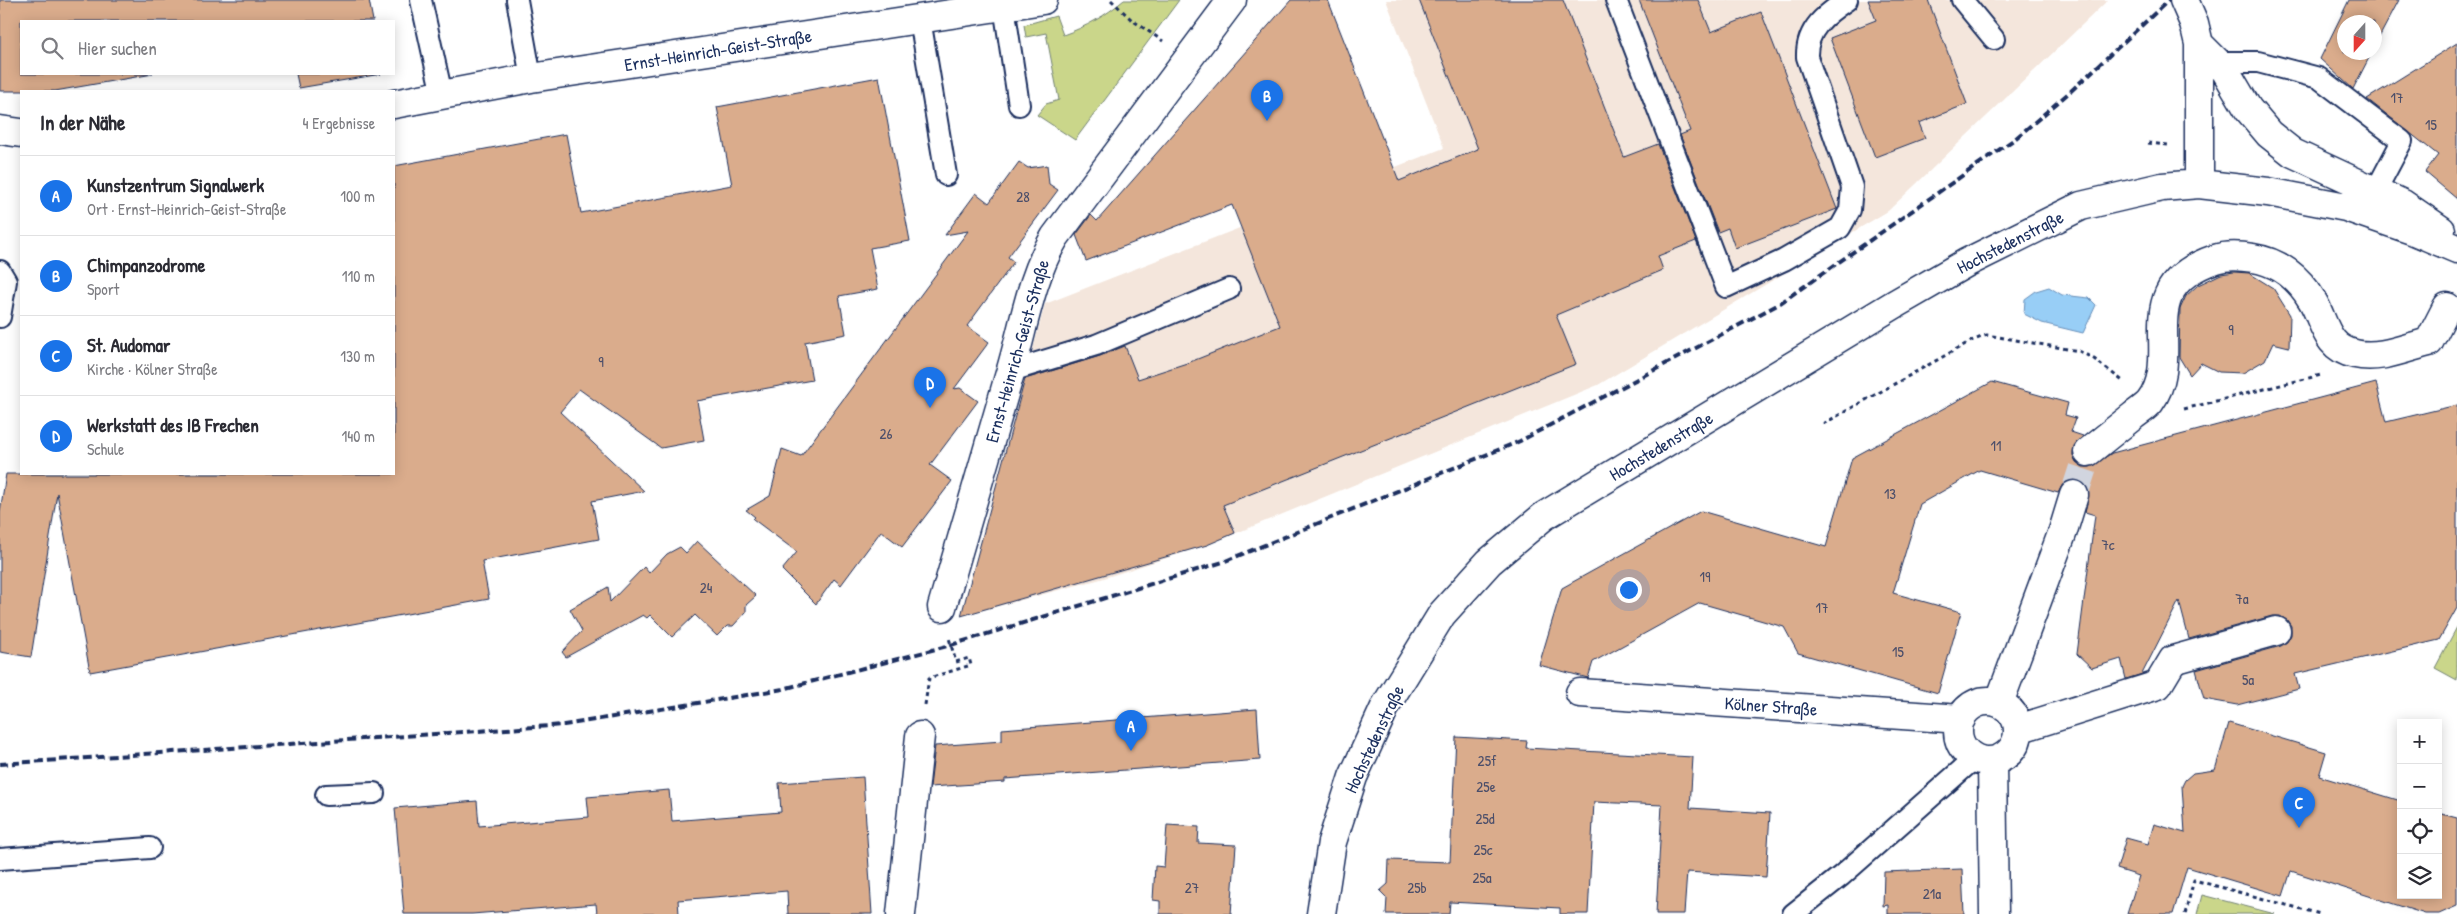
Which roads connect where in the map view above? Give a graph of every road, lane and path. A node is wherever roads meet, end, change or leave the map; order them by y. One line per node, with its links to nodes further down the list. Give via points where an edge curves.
1 (421, 0): 16 (lane)
2 (517, 0): 15 (lane)
3 (1043, 0): 10 (street, Ernst-Heinrich-Geist-Straße)
4 (1111, 0): 14 (path, via 1132,20)
5 (1232, 0): 14 (street, Ernst-Heinrich-Geist-Straße)
6 (1616, 0): 7 (lane, via 1726,287 1784,260 1840,228 1847,219 1852,188 1807,57 1813,30 1823,16)
7 (1847, 0)
8 (1962, 0): 12 (lane)
9 (2184, 0): 13 (street)
10 (1004, 6): 11 (street, Ernst-Heinrich-Geist-Straße); 18 (lane)
11 (920, 19): 15 (street, Ernst-Heinrich-Geist-Straße); 21 (lane)
12 (1994, 39)
13 (2205, 56): 22 (street); 23 (street, via 2225,70 2248,109 2269,134 2293,153); 23 (lane, via 2258,62 2319,78 2402,141)
14 (1188, 58): 31 (street, Ernst-Heinrich-Geist-Straße, via 1044,255 1030,295)
15 (531, 78): 16 (street, Ernst-Heinrich-Geist-Straße)
16 (442, 95): 17 (street, Ernst-Heinrich-Geist-Straße)
17 (395, 104)
18 (1020, 105)
19 (0, 130): 20 (street)
20 (20, 133)
21 (946, 175)
22 (2199, 184): 25 (street, Hochstedenstraße, via 2268,192 2346,207); 50 (street, Hochstedenstraße, via 2162,187 2080,206 1966,263 1544,516 1489,562 1442,614 1386,705 1353,777 1332,842)
23 (2376, 192): 24 (street, via 2403,204)
24 (2457, 241)
25 (2457, 249)
26 (0, 271): 29 (lane, via 6,281)
27 (1230, 288): 31 (lane, via 1096,345)
28 (2447, 307): 30 (street, via 2429,342 2371,357)
29 (0, 317)
30 (2352, 354): 32 (path, via 2326,374 2177,410); 32 (street, via 2337,346 2323,328 2313,302 2298,281 2282,268 2242,256 2220,257 2196,265 2178,281 2166,300 2161,378)
31 (1011, 371): 36 (street, Ernst-Heinrich-Geist-Straße)
32 (2150, 402): 33 (path, via 2094,359 2078,351 1987,335); 34 (street)
33 (1823, 424)
34 (2088, 452)
35 (2074, 495): 40 (street)
36 (945, 619): 38 (path, via 956,662 969,658 971,665)
37 (2276, 631): 42 (street, via 2173,660 2158,685)
38 (929, 678)
39 (1580, 693): 41 (street, Kölner Straße)
40 (1999, 703): 41 (street, via 1976,703); 42 (street, via 2009,709)
41 (1961, 719): 44 (street, via 1960,741 1966,751)
42 (2018, 729): 44 (street, via 2011,751 2002,758)
43 (920, 736): 49 (street)
44 (1983, 759): 51 (lane); 52 (street)
45 (374, 793): 46 (lane)
46 (326, 794)
47 (150, 848): 48 (lane)
48 (0, 859)
49 (901, 914)
50 (1321, 914)
51 (1792, 914)
52 (1994, 914)
53 (2185, 914): 54 (path, via 2194,880)
54 (2320, 914)

